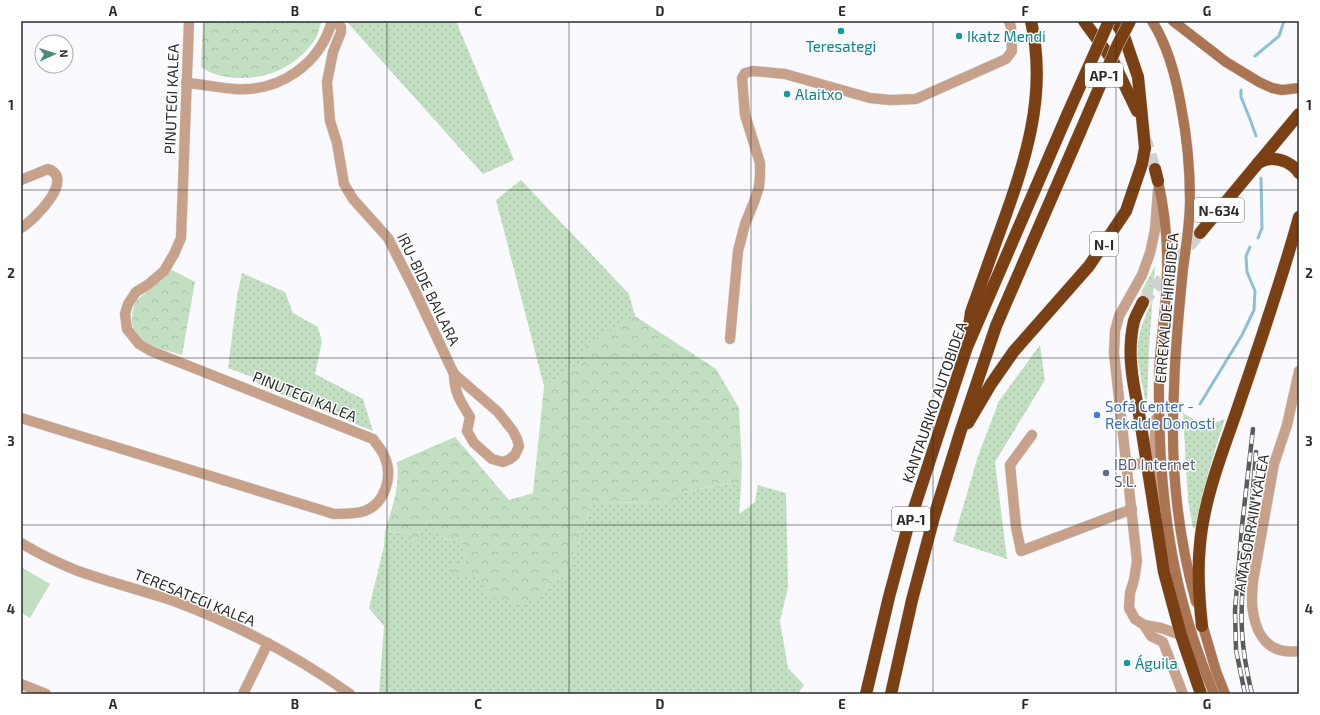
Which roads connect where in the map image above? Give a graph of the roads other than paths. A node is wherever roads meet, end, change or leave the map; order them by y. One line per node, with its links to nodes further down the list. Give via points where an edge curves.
1 (189, 21): 11 (street, PINUTEGI KALEA)
2 (333, 21): 11 (street, IRU-BIDE BAILARA, via 314,56 300,70 269,86 235,89); 27 (street, IRU-BIDE BAILARA, via 341,28 341,32 332,52 327,82 330,121 337,143 344,184 353,199 388,238)
3 (1009, 21): 24 (street, via 1012,51 1006,59 916,99 870,98 785,74 753,71 745,73 742,78 745,114 760,163 760,175 757,195 745,224 738,251)
4 (1031, 21): 25 (highway, via 1037,92 1034,117 1018,180 972,312)
5 (1084, 21): 13 (highway, via 1113,61)
6 (1110, 21): 25 (highway, KANTAURIKO AUTOBIDEA / AP-1, bridge)
7 (1115, 21): 30 (highway, N-I, via 1124,36 1138,77 1145,148 1126,211 1089,266 1014,351 991,384 970,422)
8 (1130, 21): 30 (highway, AP-1, bridge, via 996,326)
9 (1152, 21): 37 (main road, ERREKALDE HIRIBIDEA, via 1175,76 1185,128 1188,163 1189,222 1173,391 1174,474 1183,546)
10 (1173, 21): 12 (main road, via 1226,62 1259,82 1282,90)
11 (186, 83): 29 (street, PINUTEGI KALEA, via 181,238 164,271 136,292 128,304 125,314 126,329 139,344 151,351 373,439 385,457 389,473 387,486 378,502 366,510 334,514)
12 (1299, 88)
13 (1137, 111)
14 (1299, 114): 15 (highway, N-634)
15 (1258, 163): 17 (highway, via 1269,158 1278,159 1292,165); 22 (highway, N-634)
16 (1155, 169): 19 (highway)
17 (1299, 173)
18 (21, 180): 21 (street, via 48,169 56,175 57,181 49,203)
19 (1158, 181): 28 (main road, ERREKALDE HIRIBIDEA, via 1167,235 1167,275); 33 (street, via 1157,209 1150,253 1114,331)
20 (1299, 217): 37 (highway, via 1212,482 1200,544 1198,576)
21 (21, 228)
22 (1200, 233)
23 (1143, 302): 32 (highway, via 1134,320 1130,357)
24 (730, 339)
25 (966, 347): 45 (highway, KANTAURIKO AUTOBIDEA / AP-1, via 907,530)
26 (1299, 371): 40 (street, AMASORRAIN KALEA, via 1287,425 1274,464 1252,597 1255,623 1263,640 1272,648 1281,651)
27 (454, 374): 27 (street, IRU-BIDE BAILARA, via 498,412 513,431 519,446 510,459 503,462 492,459 474,443 467,431 470,418 456,392)
28 (1159, 379): 38 (street, via 1154,436 1155,467 1162,528 1178,603); 49 (main road, ERREKALDE HIRIBIDEA, via 1162,469 1168,527 1192,634)
29 (21, 418)
30 (960, 433): 46 (highway, AP-1, via 932,524)
31 (1032, 435): 34 (street, via 1010,465 1016,527 1022,551)
32 (1146, 463): 33 (street); 38 (highway, via 1164,572)
33 (1126, 465): 34 (street)
34 (1132, 509): 36 (street, via 1137,561 1129,608 1135,619)
35 (21, 543): 39 (street, TERESATEGI KALEA, via 78,571 179,604)
36 (1144, 625): 38 (street); 47 (street, via 1151,636 1163,642)
37 (1202, 626): 50 (main road, ERREKALDE HIRIBIDEA)
38 (1181, 635): 48 (highway)
39 (268, 643): 43 (street); 44 (street, TERESATEGI KALEA)
40 (1299, 651)
41 (21, 684): 42 (street)
42 (46, 694)
43 (243, 694)
44 (350, 694)
45 (866, 694)
46 (891, 694)
47 (1183, 694)
48 (1201, 694)
49 (1214, 694)
50 (1225, 694)

